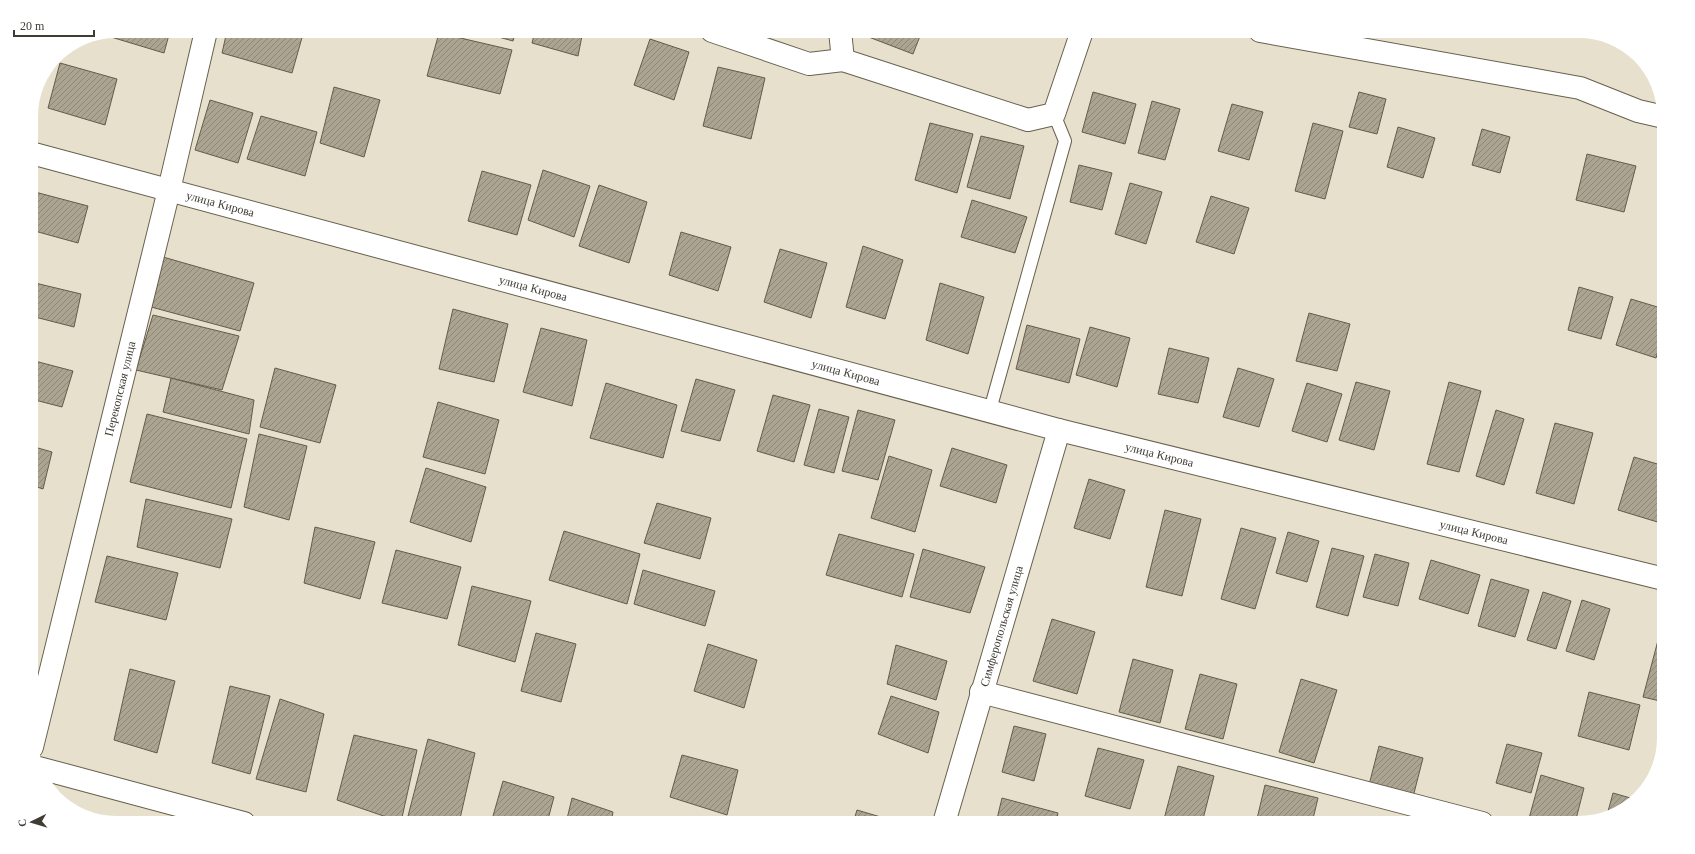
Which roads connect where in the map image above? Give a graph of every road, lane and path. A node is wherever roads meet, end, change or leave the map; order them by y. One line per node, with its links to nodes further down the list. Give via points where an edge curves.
1 (204, 38): 10 (street, Перекопская улица)
2 (733, 38): 6 (street, via 809,64)
3 (841, 38): 6 (street)
4 (1080, 38): 7 (street)
5 (1299, 38): 8 (street, via 1580,88 1638,111)
6 (843, 60): 7 (street, via 1028,120)
7 (1054, 114): 11 (lane, via 1065,141)
8 (1657, 115)
9 (38, 155): 10 (street, улица Кирова)
10 (169, 190): 11 (street, улица Кирова); 15 (street, Перекопская улица)
11 (990, 410): 12 (street, улица Кирова)
12 (1059, 430): 13 (street, улица Кирова); 14 (street, Симферопольская улица)
13 (1657, 577)
14 (981, 692): 18 (street, Симферопольская улица); 19 (street)
15 (38, 723)
16 (45, 770): 17 (street)
17 (218, 816)
18 (946, 816)
19 (1455, 816)

